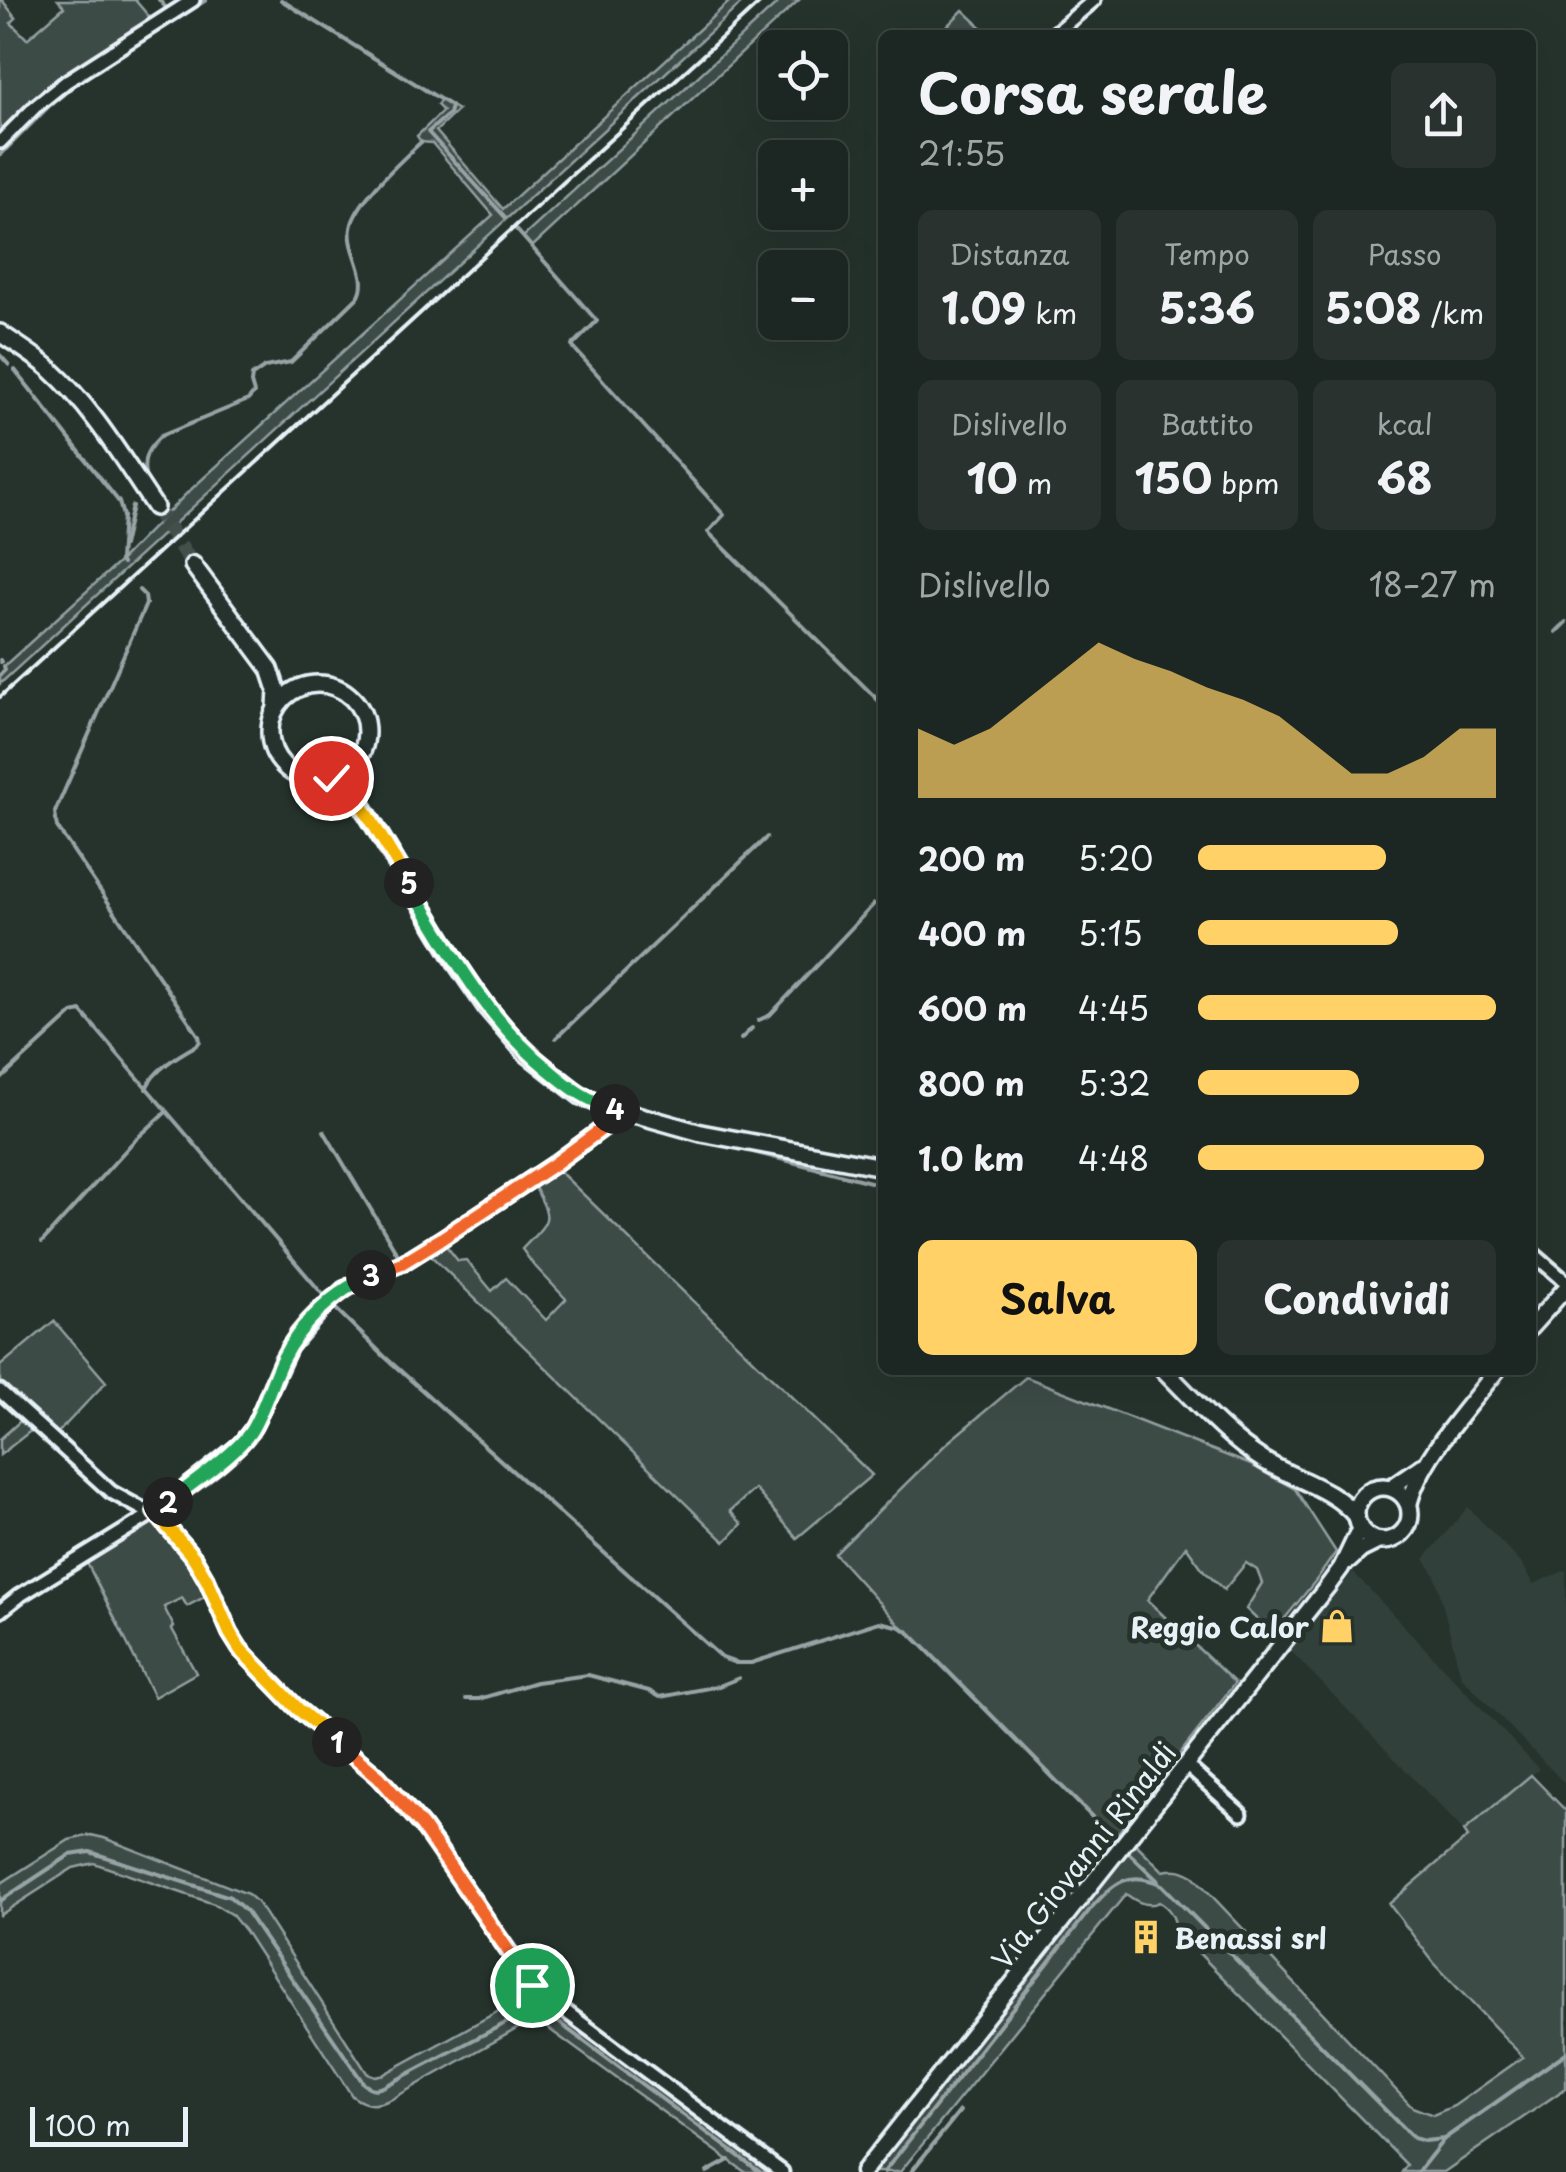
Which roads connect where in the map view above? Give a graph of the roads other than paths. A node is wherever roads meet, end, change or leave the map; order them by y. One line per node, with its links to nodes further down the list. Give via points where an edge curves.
1 (192, 0): 4 (street, via 67,81)
2 (1094, 0): 3 (street)
3 (1059, 30)
4 (0, 142)
5 (0, 333): 6 (main road, via 50,368 77,398)
6 (155, 507)
7 (193, 564): 8 (main road)
8 (270, 670): 9 (main road); 10 (main road)
9 (304, 686): 10 (main road); 11 (main road, via 330,685 358,706 365,740)
10 (276, 707): 12 (main road, via 269,733 277,758 296,776)
11 (354, 764): 12 (main road); 13 (main road)
12 (322, 780): 13 (main road)
13 (360, 802): 14 (main road, via 497,1020 581,1096)
14 (625, 1112): 15 (main road); 27 (street, via 441,1239 348,1286 285,1355 248,1435)
15 (878, 1166)
16 (1536, 1257): 17 (street)
17 (1566, 1285): 18 (street)
18 (1536, 1321)
19 (1174, 1375): 24 (main road, via 1238,1443)
20 (1493, 1375): 22 (street)
21 (0, 1391): 27 (street, via 111,1492)
22 (1426, 1462): 23 (street); 26 (street)
23 (1390, 1488): 25 (main road); 26 (main road)
24 (1326, 1492): 25 (main road); 28 (main road)
25 (1368, 1492): 28 (main road, via 1359,1502)
26 (1409, 1504): 29 (main road, via 1405,1531)
27 (155, 1512): 31 (street); 34 (street, via 194,1558 240,1649 410,1811 532,1985)
28 (1358, 1522): 29 (main road); 30 (street, Via Giovanni Rinaldi)
29 (1379, 1541): 30 (street, Via Giovanni Rinaldi)
30 (1342, 1568): 32 (street, Via Giovanni Rinaldi)
31 (0, 1611)
32 (1186, 1765): 33 (street); 35 (street, Via Giovanni Rinaldi)
33 (1242, 1814)
34 (782, 2172)
35 (862, 2172)

